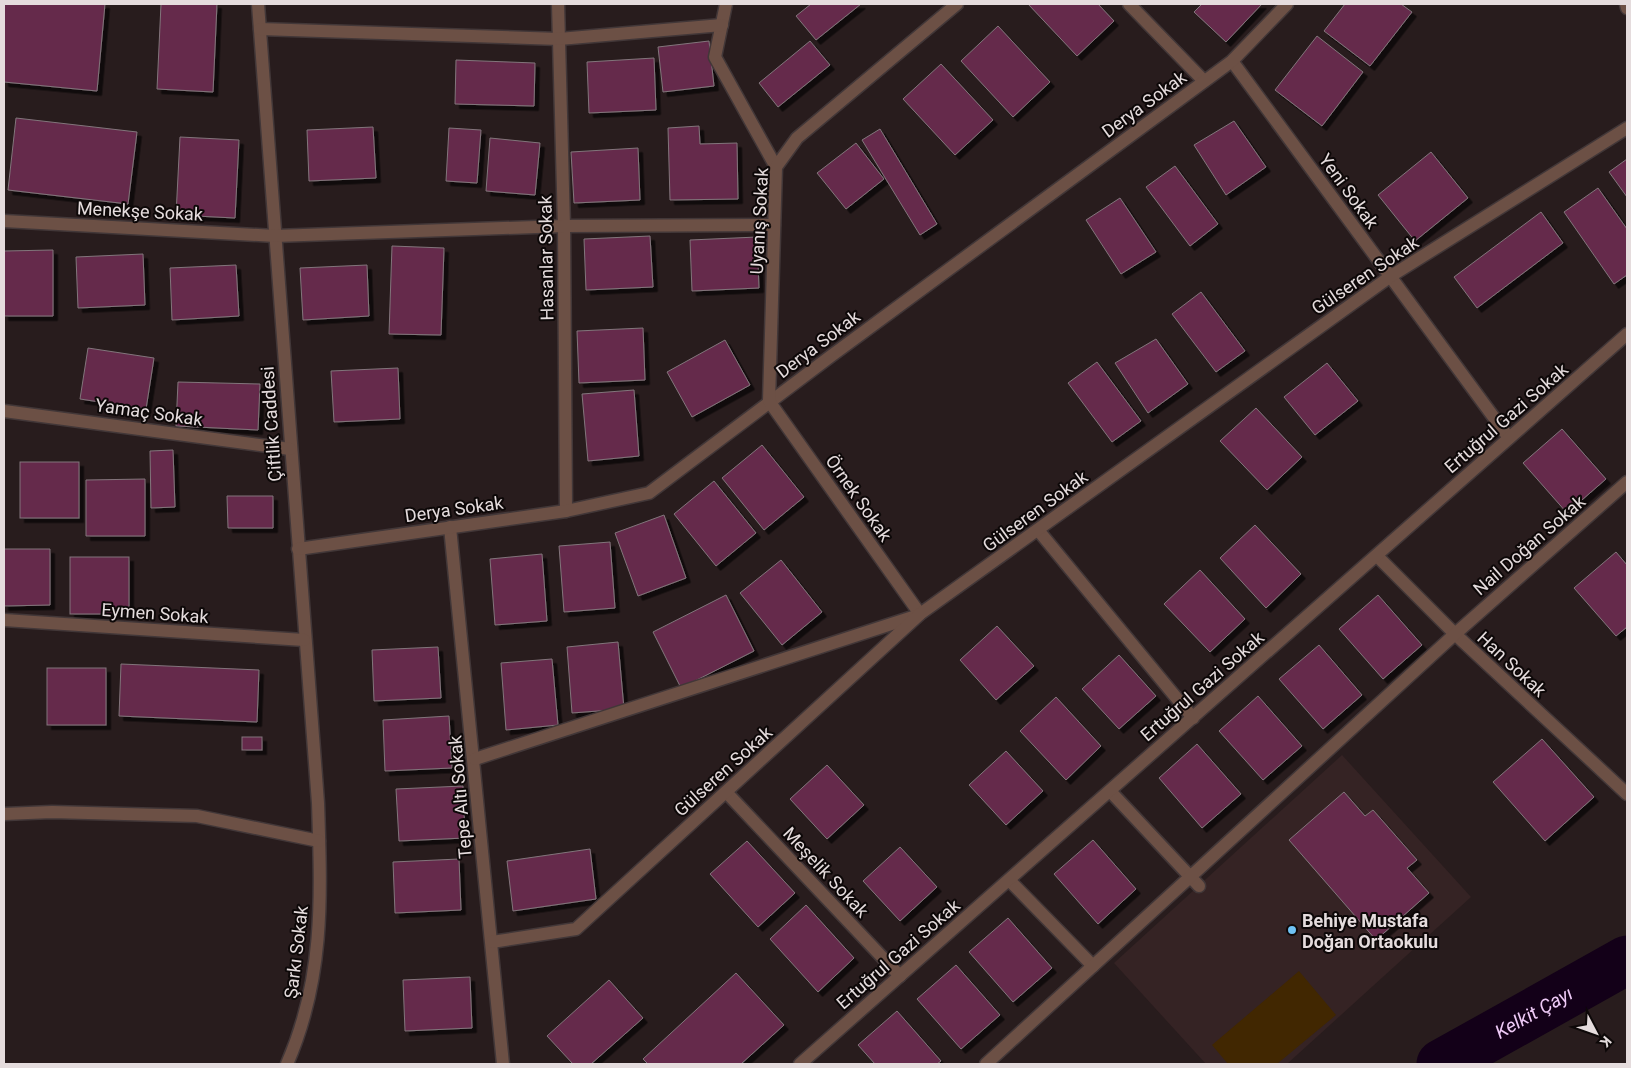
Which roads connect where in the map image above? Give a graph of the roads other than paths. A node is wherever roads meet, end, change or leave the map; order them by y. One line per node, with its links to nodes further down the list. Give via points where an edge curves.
1 (258, 4): 10 (street, Çiftlik Caddesi)
2 (558, 4): 11 (street, Hasanlar Sokak)
3 (726, 4): 9 (street)
4 (957, 4): 15 (street, Uyanış Sokak, via 797,138)
5 (1129, 4): 13 (street)
6 (1287, 4): 12 (street, Derya Sokak)
7 (1626, 4): 8 (street)
8 (1627, 8)
9 (722, 25): 11 (street); 15 (street, via 715,57)
10 (260, 29): 11 (street); 19 (street, Çiftlik Caddesi)
11 (559, 39): 18 (street, Hasanlar Sokak)
12 (1232, 60): 13 (street, Derya Sokak); 20 (street, Yeni Sokak)
13 (1204, 81): 22 (street, Derya Sokak)
14 (1627, 128): 20 (street, Gülseren Sokak)
15 (776, 166): 17 (street, Uyanış Sokak)
16 (4, 221): 19 (street, Menekşe Sokak)
17 (774, 225): 18 (street, Menekşe Sokak); 22 (street, Uyanış Sokak)
18 (564, 226): 19 (street, Menekşe Sokak); 27 (street, Hasanlar Sokak)
19 (275, 236): 25 (street, Çiftlik Caddesi)
20 (1391, 276): 24 (street, Yeni Sokak); 29 (street, Gülseren Sokak)
21 (1627, 334): 24 (street, Ertuğrul Gazi Sokak)
22 (769, 402): 27 (street, Derya Sokak, via 649,493); 32 (street, Örnek Sokak)
23 (4, 411): 25 (street, Yamaç Sokak)
24 (1509, 438): 31 (street, Ertuğrul Gazi Sokak)
25 (290, 449): 30 (street, Çiftlik Caddesi)
26 (1627, 482): 34 (street, Nail Doğan Sokak)
27 (566, 511): 28 (street, Derya Sokak)
28 (450, 527): 30 (street, Derya Sokak); 37 (street, Tepe Altı Sokak)
29 (1038, 530): 32 (street, Gülseren Sokak); 36 (street)
30 (298, 549): 35 (street, Çiftlik Caddesi)
31 (1376, 556): 34 (street, Han Sokak); 36 (street, Ertuğrul Gazi Sokak)
32 (920, 614): 37 (street); 39 (street, Gülseren Sokak)
33 (4, 620): 35 (street, Eymen Sokak)
34 (1455, 634): 40 (street, Han Sokak); 44 (street, Nail Doğan Sokak)
35 (304, 640): 42 (street, Çiftlik Caddesi)
36 (1193, 718): 38 (street, Ertuğrul Gazi Sokak)
37 (475, 759): 45 (street, Tepe Altı Sokak)
38 (1110, 791): 43 (street, Ertuğrul Gazi Sokak); 44 (street)
39 (726, 792): 45 (street, Gülseren Sokak, via 576,929); 47 (street, Meşelik Sokak)
40 (1627, 794)
41 (4, 814): 42 (street, via 197,816)
42 (319, 841): 48 (street, Şarkı Sokak, via 319,935 312,986 301,1031)
43 (1009, 880): 46 (street); 47 (street, Ertuğrul Gazi Sokak)
44 (1194, 881): 46 (street, Nail Doğan Sokak)
45 (492, 942): 49 (street, Tepe Altı Sokak)
46 (1093, 966): 51 (street, Nail Doğan Sokak)
47 (900, 976): 50 (street, Ertuğrul Gazi Sokak)
48 (287, 1064)
49 (503, 1064)
50 (800, 1064)
51 (986, 1064)

